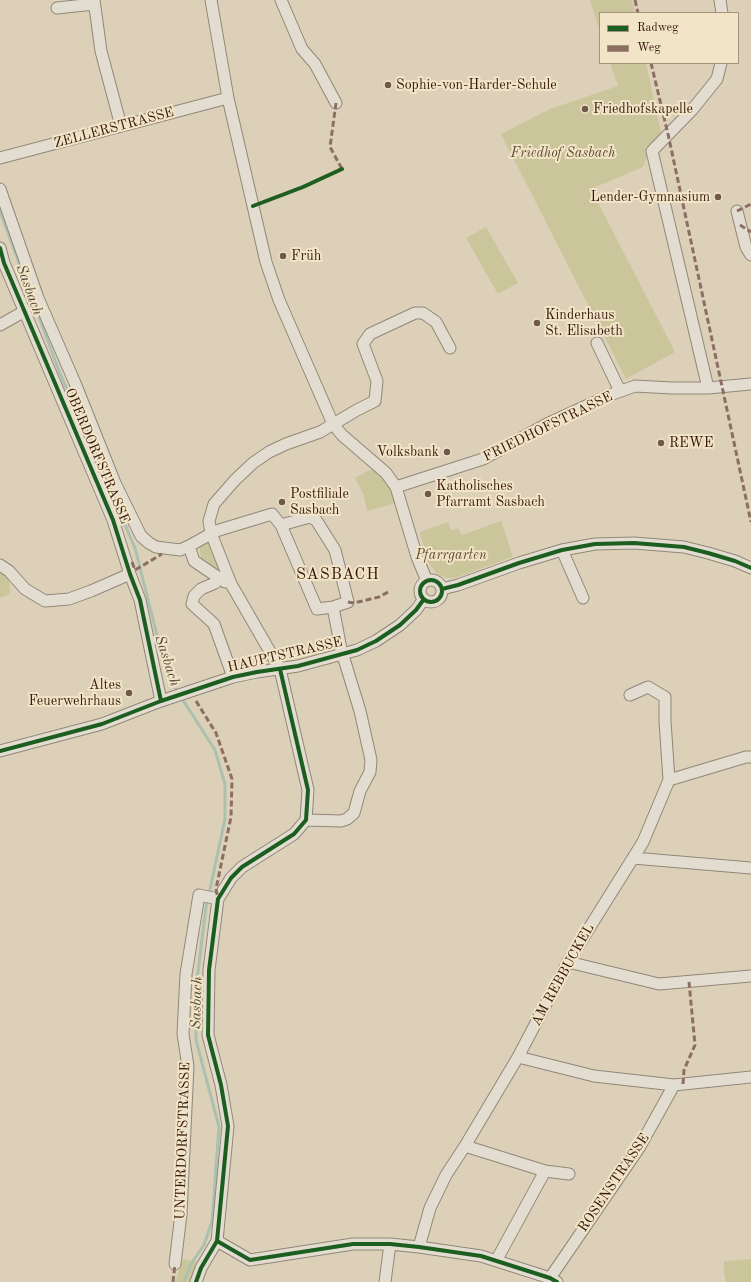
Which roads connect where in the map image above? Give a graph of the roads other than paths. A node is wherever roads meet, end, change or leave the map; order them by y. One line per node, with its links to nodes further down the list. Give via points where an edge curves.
1 (211, 0): 8 (street)
2 (281, 0): 9 (street, via 302,49 315,64)
3 (720, 0): 6 (street)
4 (94, 2): 5 (street); 10 (street, via 101,51)
5 (57, 8)
6 (722, 12)
7 (721, 64): 21 (street, via 717,79 692,110 652,151)
8 (228, 98): 10 (street, ZELLERSTRASSE); 23 (street, via 266,262 279,300)
9 (336, 103)
10 (121, 126): 11 (street, ZELLERSTRASSE)
11 (0, 158)
12 (0, 190): 27 (street, via 38,298 136,528 141,536 156,547 180,550)
13 (737, 211): 15 (street, via 746,247)
14 (0, 248): 16 (street, OBERDORFSTRASSE)
15 (751, 255)
16 (25, 311): 17 (street); 31 (street, OBERDORFSTRASSE, via 113,520)
17 (0, 324)
18 (597, 344): 22 (street)
19 (450, 348): 23 (street, via 436,322 423,313 415,313 370,334 363,344 377,381 375,401)
20 (751, 384): 21 (street, FRIEDHOFSTRASSE)
21 (708, 388): 22 (street, FRIEDHOFSTRASSE, via 635,386)
22 (620, 391): 24 (street, FRIEDHOFSTRASSE, via 547,424 483,459)
23 (333, 424): 24 (street, via 386,473); 26 (street, via 320,432 269,452 252,463 214,504 208,521)
24 (396, 487): 33 (street)
25 (281, 525): 26 (street, via 272,514); 38 (street, via 317,609); 38 (street, via 310,517 316,520 324,532 335,550 348,602)
26 (211, 533): 27 (street); 34 (street)
27 (189, 546): 32 (street, via 194,560)
28 (562, 550): 30 (street, via 615,543 684,547); 35 (street); 36 (street)
29 (0, 564): 31 (street, via 25,589 45,601 68,600)
30 (751, 568)
31 (130, 574): 43 (street, OBERDORFSTRASSE, via 140,600)
32 (219, 578): 34 (street); 41 (street, via 215,583 201,589 194,596 192,604 214,624)
33 (427, 581): 35 (street, via 434,580); 37 (street, via 420,589)
34 (230, 584): 40 (street)
35 (442, 589): 37 (street, via 442,595 437,600 430,602)
36 (583, 598)
37 (424, 599): 39 (street, HAUPTSTRASSE, via 400,625 376,641)
38 (333, 607): 39 (street)
39 (343, 654): 40 (street, HAUPTSTRASSE); 47 (street, via 360,711 371,760 370,772 360,791 354,813 348,819)
40 (280, 669): 41 (street, HAUPTSTRASSE); 47 (street, via 308,790)
41 (233, 677): 43 (street, HAUPTSTRASSE)
42 (630, 695): 46 (street, via 648,687 665,697)
43 (165, 700): 44 (street, HAUPTSTRASSE, via 102,724)
44 (0, 751)
45 (751, 757): 46 (street)
46 (668, 780): 48 (street, AM REBBUCKEL, via 643,842)
47 (306, 820): 50 (street, via 294,834 242,867)
48 (633, 858): 49 (street); 51 (street, AM REBBUCKEL)
49 (751, 868)
50 (216, 899): 59 (street, via 209,970 208,1035 228,1126); 63 (street, UNTERDORFSTRASSE, via 199,895 186,974 183,1034 188,1066 181,1214)
51 (568, 962): 52 (street, via 660,984); 53 (street, AM REBBUCKEL)
52 (751, 976)
53 (518, 1057): 55 (street, via 594,1076); 56 (street, AM REBBUCKEL)
54 (751, 1077): 55 (street)
55 (674, 1085): 64 (street, ROSENSTRASSE, via 639,1148)
56 (465, 1146): 57 (street); 61 (street, AM REBBUCKEL, via 446,1175 430,1208)
57 (545, 1171): 58 (street); 62 (street)
58 (569, 1174)
59 (217, 1241): 60 (street, via 250,1260 353,1244); 65 (street)
60 (390, 1244): 61 (street); 66 (street)
61 (419, 1247): 62 (street, via 480,1256)
62 (496, 1261): 64 (street)
63 (175, 1264)
64 (553, 1280)
65 (196, 1282)
66 (384, 1282)

